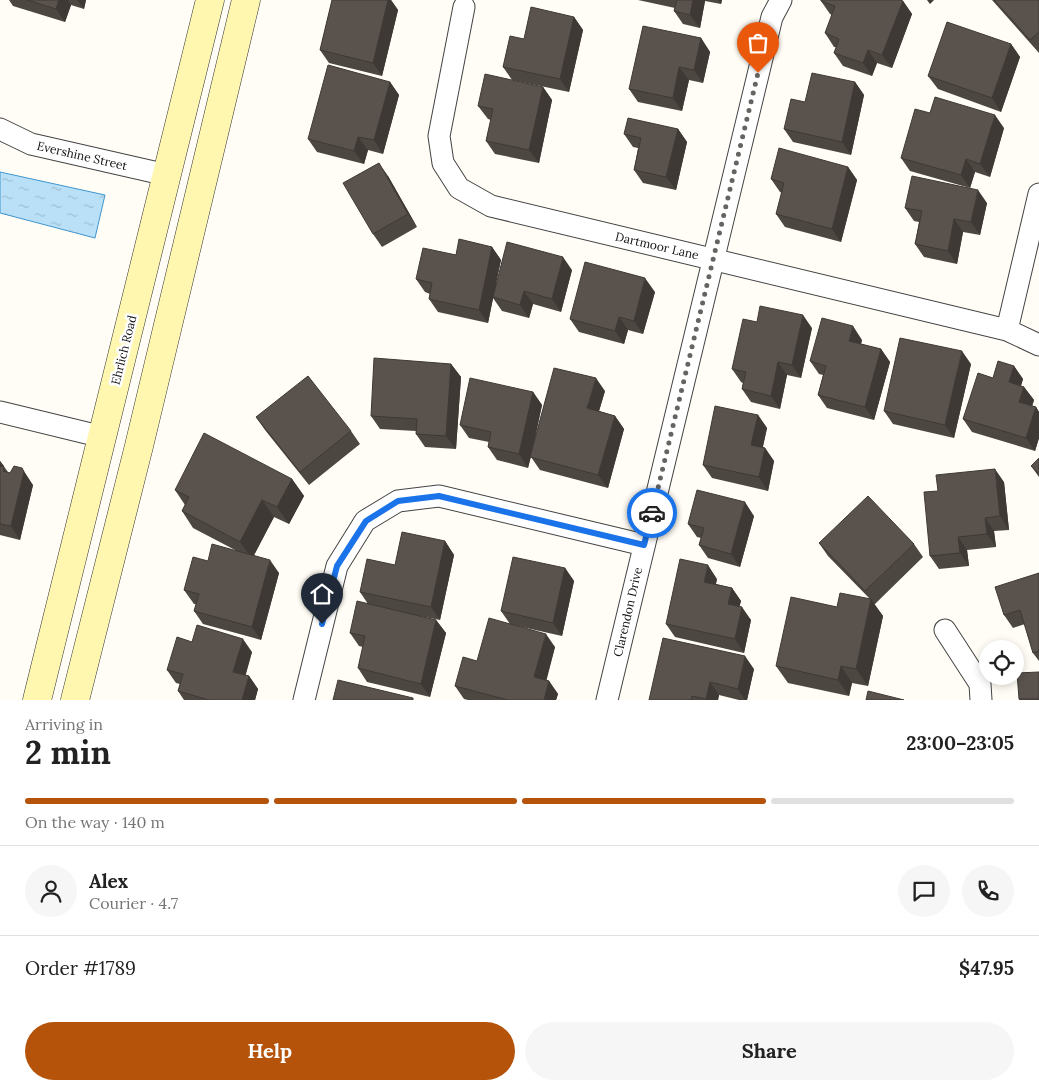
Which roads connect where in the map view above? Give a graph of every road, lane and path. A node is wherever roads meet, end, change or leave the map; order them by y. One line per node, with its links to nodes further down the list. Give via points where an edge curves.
1 (210, 0): 5 (main road, Ehrlich Road)
2 (246, 0): 10 (main road)
3 (781, 0): 9 (street, Clarendon Drive, via 772,17)
4 (464, 7): 9 (street, Dartmoor Lane, via 439,136 444,163 459,188 491,206)
5 (196, 56): 7 (main road, Ehrlich Road); 10 (main road, via 204,65 206,74 167,236 166,279)
6 (0, 129): 7 (street, Evershine Street, via 31,144)
7 (167, 175): 14 (main road, Ehrlich Road)
8 (1039, 194): 11 (street)
9 (713, 259): 11 (street, Dartmoor Lane); 15 (street, Clarendon Drive)
10 (174, 302): 18 (main road)
11 (1007, 330): 12 (street, Dartmoor Lane)
12 (1039, 345)
13 (0, 412): 14 (street)
14 (103, 437): 17 (main road, Ehrlich Road)
15 (644, 545): 19 (street, via 439,496 398,501 366,521 337,566); 20 (street, Clarendon Drive)
16 (945, 630): 21 (street, via 980,684)
17 (37, 700)
18 (75, 700)
19 (304, 700)
20 (607, 700)
21 (981, 700)

